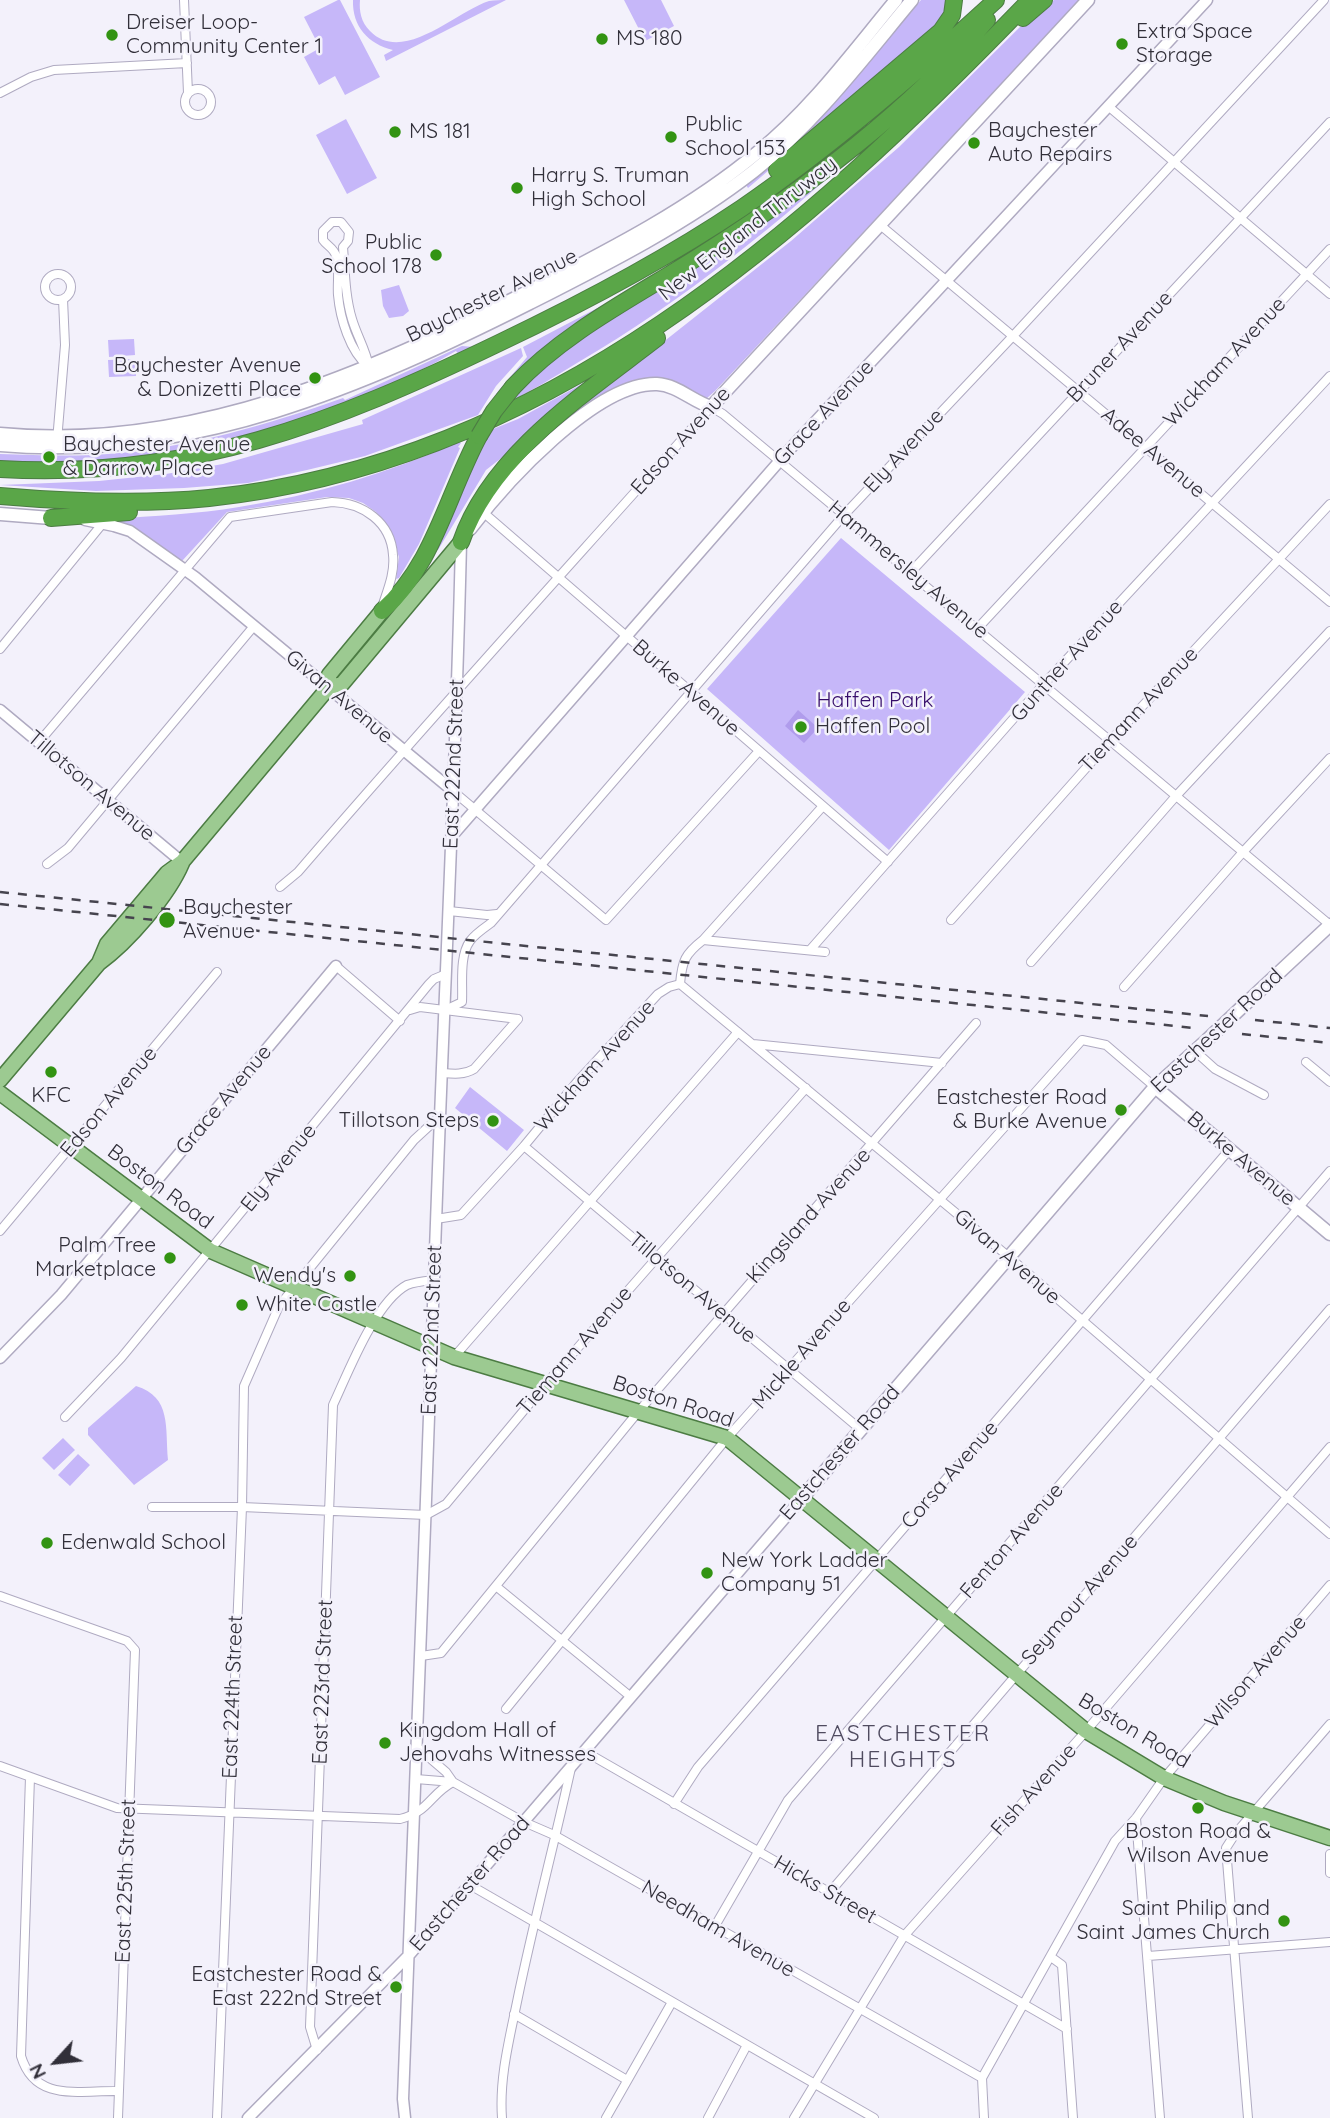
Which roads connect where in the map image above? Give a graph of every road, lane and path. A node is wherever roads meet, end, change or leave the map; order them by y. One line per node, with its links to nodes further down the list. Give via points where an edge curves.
1 (184, 0): 12 (street)
2 (896, 0): 18 (main road, Baychester Avenue)
3 (912, 0): 18 (main road, Baychester Avenue, via 825,104)
4 (954, 0): 22 (highway, via 952,15 942,31)
5 (996, 0): 22 (highway, New England Thruway, via 848,128)
6 (1004, 0): 55 (highway, bridge, via 940,71 860,142 742,229 533,367 494,411 427,552 399,596)
7 (1030, 0): 13 (highway, New England Thruway)
8 (1044, 0): 13 (highway)
9 (1088, 0): 21 (main road, Edson Avenue)
10 (1207, 0): 16 (street, Grace Avenue)
11 (1324, 0): 19 (street, Ely Avenue)
12 (187, 63): 14 (street, via 54,70); 15 (street)
13 (952, 78): 24 (highway, New England Thruway, via 818,204)
14 (0, 93)
15 (188, 93)
16 (1108, 106): 19 (street); 26 (street, Grace Avenue)
17 (1330, 121): 20 (street, Bruner Avenue)
18 (778, 143): 30 (main road, Baychester Avenue, via 622,242)
19 (1173, 163): 20 (street); 29 (street, Ely Avenue)
20 (1240, 219): 25 (street); 32 (street, Bruner Avenue)
21 (879, 224): 26 (street, Adee Avenue); 33 (main road, Edson Avenue)
22 (708, 230): 39 (highway, New England Thruway, via 561,313 319,422 212,453 158,462 87,469)
23 (1330, 249): 25 (street, Wickham Avenue)
24 (742, 266): 40 (highway, New England Thruway, via 615,354 503,415 385,461); 49 (highway, via 694,310 538,432 475,509)
25 (1306, 274): 27 (street); 37 (street, Wickham Avenue)
26 (947, 280): 29 (street, Adee Avenue); 38 (street, Grace Avenue)
27 (1330, 294)
28 (63, 299): 35 (street, via 65,345)
29 (1013, 336): 32 (street, Adee Avenue); 45 (street, Ely Avenue)
30 (370, 371): 30 (street, via 348,303 343,247 349,232 332,222 323,231 323,240 337,257 346,327 359,359); 35 (main road, Baychester Avenue, via 297,406 218,428 130,443)
31 (1330, 376): 42 (street, Gunther Avenue)
32 (1079, 392): 37 (street, Adee Avenue); 52 (street, Bruner Avenue)
33 (710, 407): 38 (street, Hammersley Avenue); 47 (main road, Hammersley Avenue, via 659,384 619,392 540,451); 53 (street, Edson Avenue)
34 (0, 434): 35 (main road, Baychester Avenue)
35 (57, 441): 36 (main road, Baychester Avenue)
36 (0, 445)
37 (1146, 447): 42 (street, Adee Avenue); 57 (street, Wickham Avenue)
38 (778, 462): 45 (street, Hammersley Avenue); 59 (street, Grace Avenue)
39 (0, 469)
40 (248, 493): 41 (highway, New England Thruway, via 138,503); 46 (highway, via 217,504)
41 (0, 496)
42 (1212, 503): 50 (street, Adee Avenue); 61 (street, Gunther Avenue)
43 (1330, 503): 50 (street, Tiemann Avenue)
44 (0, 514): 46 (main road)
45 (844, 515): 52 (street, Hammersley Avenue); 64 (street, Ely Avenue)
46 (51, 518): 48 (street, Givan Avenue)
47 (479, 519): 49 (main road); 53 (street, Burke Avenue)
48 (103, 523): 51 (street, Givan Avenue, via 130,531); 60 (street)
49 (461, 542): 62 (main road, via 342,684); 63 (street, East 222nd Street)
50 (1279, 559): 54 (street, Adee Avenue); 66 (street, Tiemann Avenue)
51 (183, 570): 55 (street, via 230,517 348,503 370,514 387,531 393,555); 56 (street, Givan Avenue); 67 (street)
52 (910, 573): 57 (street, Hammersley Avenue)
53 (559, 578): 59 (street, Burke Avenue); 63 (street, Edson Avenue)
54 (1330, 602)
55 (382, 611): 62 (main road, via 329,675)
56 (254, 626): 62 (street, Givan Avenue); 73 (street)
57 (977, 629): 61 (street, Hammersley Avenue)
58 (1330, 631): 72 (street)
59 (626, 636): 64 (street, Burke Avenue); 75 (street, Grace Avenue)
60 (0, 649)
61 (1043, 685): 66 (street, Hammersley Avenue); 79 (street, Gunther Avenue)
62 (329, 687): 68 (street, Givan Avenue); 78 (main road)
63 (458, 692): 68 (street, Edson Avenue); 71 (street, East 222nd Street)
64 (691, 692): 69 (street, Burke Avenue); 81 (street, Ely Avenue)
65 (0, 710): 67 (street, Tillotson Avenue)
66 (1110, 741): 72 (street, Hammersley Avenue); 85 (street, Tiemann Avenue)
67 (39, 742): 73 (street, Tillotson Avenue)
68 (403, 750): 71 (street, Givan Avenue); 82 (street, Edson Avenue)
69 (759, 751): 74 (street, Burke Avenue); 81 (street, Givan Avenue, via 606,920)
70 (1330, 758): 77 (street)
71 (453, 791): 75 (street, Givan Avenue); 76 (street, East 222nd Street)
72 (1176, 796): 77 (street, Hammersley Avenue); 90 (street)
73 (108, 800): 78 (street, Tillotson Avenue); 80 (street, via 68,848)
74 (823, 806): 79 (street, Burke Avenue); 87 (street)
75 (474, 808): 76 (street, Grace Avenue); 81 (street, Givan Avenue)
76 (452, 836): 83 (street, East 222nd Street)
77 (1243, 852): 86 (street, Hammersley Avenue); 95 (street)
78 (182, 862): 107 (main road, via 175,881 141,923 99,964)
79 (888, 862): 88 (street, Gunther Avenue)
80 (47, 864)
81 (539, 865): 84 (street, Ely Avenue)
82 (281, 887)
83 (449, 911): 84 (street); 93 (street, East 222nd Street)
84 (497, 914): 96 (street, Ely Avenue, via 468,943 462,1002)
85 (951, 920)
86 (1330, 925): 103 (main road, Eastchester Road, bridge)
87 (703, 940): 88 (street); 94 (street, via 682,965)
88 (810, 950): 89 (street)
89 (825, 952)
90 (1031, 962)
91 (336, 966): 98 (street); 120 (street, Grace Avenue)
92 (217, 972): 116 (street, Edson Avenue)
93 (446, 974): 96 (street, East 222nd Street); 97 (street, Ely Avenue, via 435,979)
94 (680, 984): 100 (street, Givan Avenue); 115 (street, Wickham Avenue, via 658,994)
95 (1124, 987)
96 (445, 1010): 97 (street, via 419,1007); 106 (street, East 222nd Street); 106 (street, via 518,1018 474,1069)
97 (407, 1012): 98 (street, Ely Avenue)
98 (400, 1021): 126 (street, Ely Avenue)
99 (976, 1023): 105 (street, Kingsland Avenue)
100 (738, 1032): 102 (street, Givan Avenue); 121 (street)
101 (1082, 1040): 109 (street, Burke Avenue, via 1106,1045); 119 (street, Mickle Avenue)
102 (752, 1044): 105 (street); 110 (street, Givan Avenue)
103 (1195, 1051): 109 (main road, Eastchester Road); 112 (street, via 1215,1069)
104 (1306, 1062): 108 (street)
105 (942, 1063): 114 (street, Kingsland Avenue)
106 (442, 1073): 113 (street, East 222nd Street)
107 (0, 1080)
108 (1330, 1082)
109 (1155, 1087): 117 (main road, Burke Avenue); 127 (main road, Eastchester Road)
110 (806, 1088): 114 (street, Givan Avenue); 128 (street, Tiemann Avenue)
111 (0, 1093): 116 (main road, Boston Road)
112 (1264, 1095)
113 (440, 1116): 123 (street, East 222nd Street); 130 (street, via 414,1140)
114 (874, 1143): 119 (street, Givan Avenue); 132 (street, Kingsland Avenue)
115 (524, 1146): 121 (street, Tillotson Avenue); 123 (street, Wickham Avenue, via 461,1215)
116 (72, 1147): 120 (main road, Boston Road); 124 (street, Edson Avenue)
117 (1230, 1149): 122 (main road, Burke Avenue); 133 (street, Corsa Avenue)
118 (1330, 1171): 122 (street, Fenton Avenue)
119 (939, 1198): 127 (street, Givan Avenue); 138 (street, Mickle Avenue)
120 (141, 1199): 126 (main road, Boston Road); 136 (street, Grace Avenue, via 61,1295)
121 (590, 1202): 128 (street, Tillotson Avenue); 137 (street)
122 (1299, 1207): 125 (main road, Burke Avenue); 139 (street, Fenton Avenue)
123 (436, 1219): 129 (street, East 222nd Street)
124 (0, 1231)
125 (1330, 1234)
126 (211, 1251): 130 (main road, Boston Road); 142 (street, Ely Avenue)
127 (1009, 1257): 133 (street, Givan Avenue); 143 (main road, Eastchester Road)
128 (656, 1258): 132 (street, Tillotson Avenue); 140 (street, Tiemann Avenue)
129 (434, 1280): 134 (street, via 400,1290); 135 (street, East 222nd Street)
130 (293, 1288): 134 (main road, Boston Road); 150 (street, East 224th Street, via 279,1306 244,1386)
131 (1330, 1309): 145 (street, Seymour Avenue)
132 (723, 1313): 138 (street, Tillotson Avenue); 141 (street, Kingsland Avenue)
133 (1082, 1321): 139 (street, Givan Avenue); 154 (street, Corsa Avenue)
134 (374, 1323): 135 (main road, Boston Road); 151 (street, East 223rd Street, via 333,1405)
135 (432, 1349): 137 (main road, Boston Road); 152 (street, East 222nd Street)
136 (0, 1357)
137 (454, 1357): 140 (main road, Boston Road)
138 (789, 1369): 143 (street, Tillotson Avenue); 144 (street, Mickle Avenue)
139 (1151, 1380): 145 (street, Givan Avenue); 158 (street, Fenton Avenue)
140 (545, 1385): 141 (main road, Boston Road); 152 (street, Tiemann Avenue, via 446,1504)
141 (638, 1412): 144 (main road, Boston Road); 156 (street, Kingsland Avenue)
142 (65, 1417)
143 (860, 1429): 148 (main road, Eastchester Road)
144 (727, 1438): 148 (main road, Boston Road); 159 (street, Mickle Avenue)
145 (1219, 1438): 147 (street, Givan Avenue); 161 (street, Seymour Avenue)
146 (1330, 1447): 147 (street, Fish Avenue)
147 (1287, 1497): 153 (street, Givan Avenue); 165 (street, Fish Avenue)
148 (802, 1498): 154 (main road, Boston Road); 162 (street, Eastchester Road)
149 (152, 1507): 150 (street)
150 (242, 1507): 151 (street); 176 (street, East 224th Street)
151 (329, 1512): 152 (street); 179 (street, East 223rd Street)
152 (426, 1515): 160 (street, East 222nd Street)
153 (1330, 1534)
154 (877, 1560): 158 (main road, Boston Road); 174 (street, Corsa Avenue, via 698,1767)
155 (1330, 1585): 171 (street, Wilson Avenue)
156 (497, 1587): 159 (street); 160 (street, Kingsland Avenue, via 441,1653)
157 (0, 1596): 175 (street, East 225th Street, via 131,1644 135,1654)
158 (946, 1618): 161 (main road, Boston Road); 184 (street, Fenton Avenue, via 788,1800)
159 (562, 1640): 162 (street); 163 (street, Mickle Avenue)
160 (421, 1656): 166 (street, East 222nd Street)
161 (1015, 1675): 165 (main road, Boston Road); 188 (street, Seymour Avenue)
162 (631, 1697): 167 (street, Eastchester Road)
163 (506, 1709)
164 (1330, 1724): 177 (street)
165 (1086, 1731): 171 (main road, Boston Road); 191 (street, Fish Avenue)
166 (418, 1748): 172 (street, East 222nd Street); 173 (street, Needham Avenue)
167 (584, 1751): 169 (street, Eastchester Road); 174 (street, Hicks Street)
168 (0, 1766): 170 (street)
169 (571, 1767): 181 (street, Eastchester Road); 182 (street)
170 (30, 1777): 175 (street); 207 (street, via 20,2056 34,2080 51,2089)
171 (1164, 1778): 177 (main road, Boston Road); 180 (street, Wilson Avenue)
172 (416, 1779): 173 (street, Needham Avenue); 178 (street, East 222nd Street)
173 (453, 1782): 178 (street); 181 (street, Needham Avenue)
174 (674, 1804): 184 (street, Hicks Street)
175 (129, 1809): 176 (street); 207 (street, East 225th Street)
176 (229, 1812): 179 (street); 209 (street, East 224th Street)
177 (1253, 1813): 183 (main road, Boston Road); 193 (street, via 1226,1848)
178 (414, 1815): 179 (street, via 400,1819); 194 (street, East 222nd Street)
179 (318, 1816): 203 (street, East 223rd Street, via 310,2027)
180 (1136, 1818): 195 (street); 196 (street, Wilson Avenue, via 1115,1841)
181 (524, 1822): 182 (street, Needham Avenue); 187 (street, Eastchester Road)
182 (554, 1835): 189 (street); 190 (street, Needham Avenue)
183 (1330, 1838)
184 (759, 1852): 188 (street, Hicks Street); 190 (street, Fenton Avenue)
185 (1330, 1854): 186 (street)
186 (1330, 1873)
187 (470, 1885): 189 (street); 194 (street, Eastchester Road)
188 (830, 1892): 191 (street, Hicks Street)
189 (533, 1923): 197 (street); 200 (street)
190 (715, 1926): 199 (street, Needham Avenue)
191 (904, 1936): 198 (street, Hicks Street); 199 (street, Fish Avenue)
192 (1330, 1942): 193 (street)
193 (1236, 1950): 195 (street); 220 (street)
194 (410, 1954): 203 (street, Eastchester Road); 211 (street, East 222nd Street)
195 (1148, 1956): 219 (street)
196 (1051, 1957): 198 (street, Wilson Avenue); 201 (street, via 1062,1965)
197 (672, 2002): 202 (street); 205 (street)
198 (1023, 2003): 201 (street, Hicks Street); 204 (street, Wilson Avenue)
199 (858, 2009): 204 (street, Needham Avenue); 206 (street, Fish Avenue)
200 (514, 2014): 205 (street); 212 (street, via 500,2092)
201 (1067, 2029): 218 (street)
202 (747, 2045): 206 (street); 214 (street)
203 (317, 2050): 210 (street, Eastchester Road)
204 (982, 2078): 217 (street)
205 (627, 2080): 213 (street)
206 (814, 2083): 215 (street, Fish Avenue); 216 (street)
207 (118, 2091): 208 (street, East 225th Street)
208 (118, 2118)
209 (217, 2118)
210 (248, 2118)
211 (405, 2118)
212 (502, 2118)
213 (606, 2118)
214 (708, 2118)
215 (794, 2118)
216 (874, 2118)
217 (984, 2118)
218 (1073, 2118)
219 (1160, 2118)
220 (1248, 2118)

